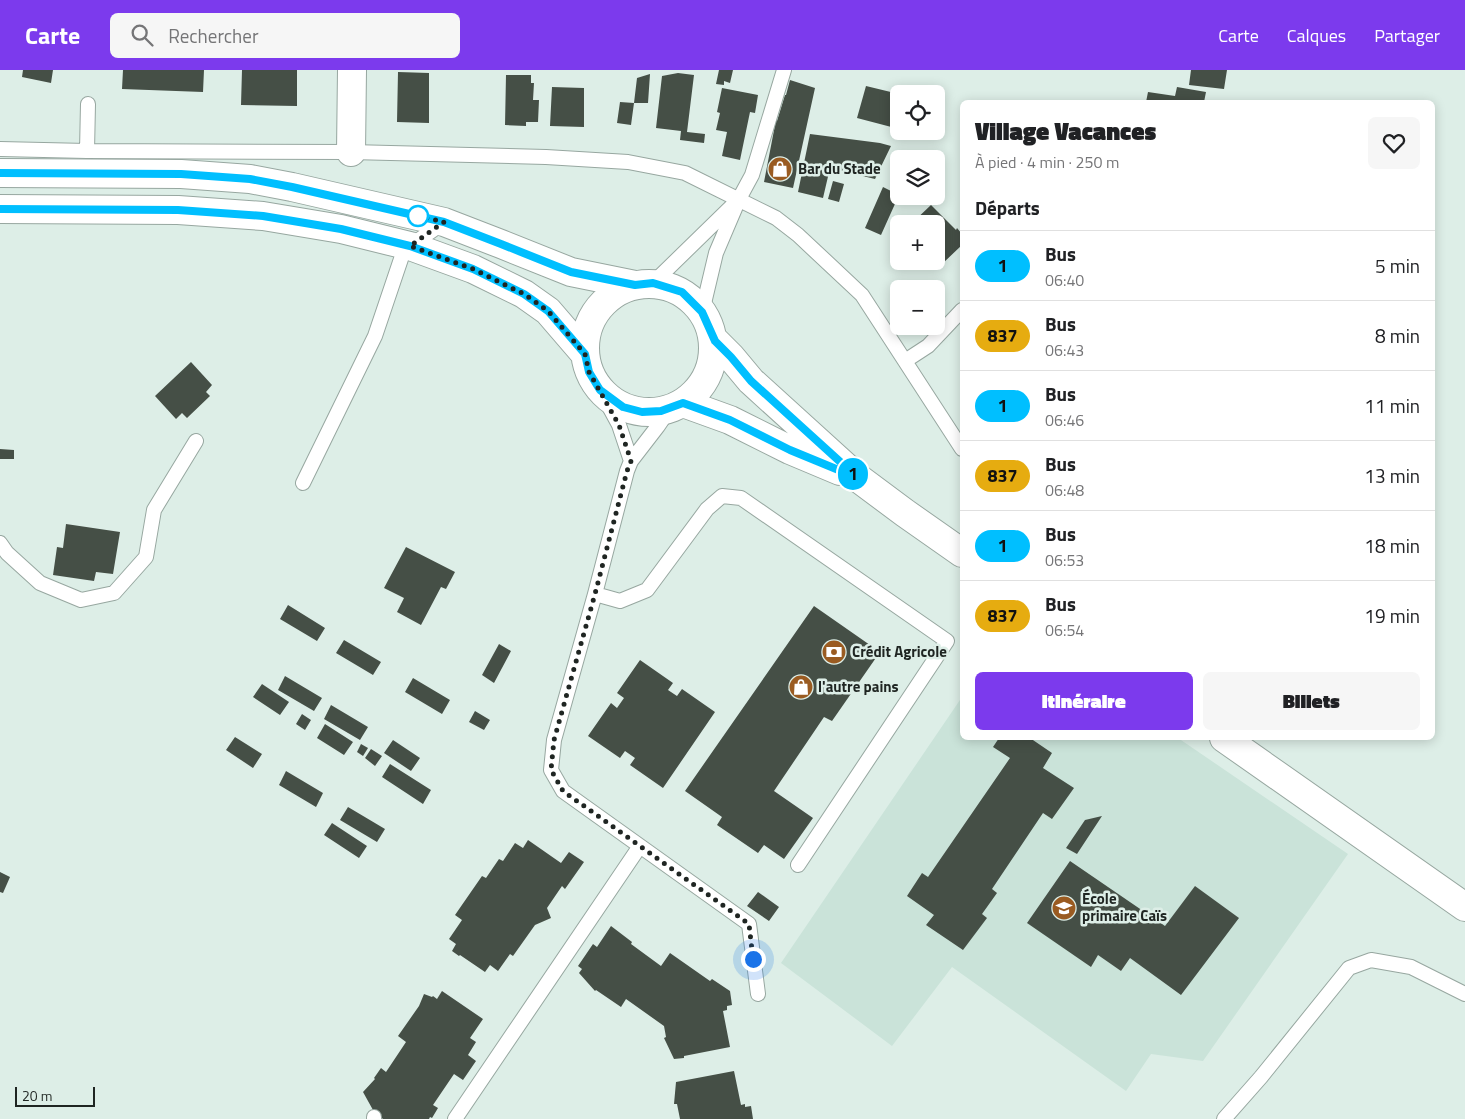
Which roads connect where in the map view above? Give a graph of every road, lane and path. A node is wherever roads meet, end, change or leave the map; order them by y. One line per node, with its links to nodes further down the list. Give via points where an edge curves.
1 (352, 70): 6 (main road)
2 (784, 70): 8 (lane, via 752,175)
3 (88, 104): 5 (lane)
4 (0, 149): 5 (lane)
5 (87, 151): 6 (lane)
6 (351, 152): 8 (lane, via 628,162 685,174)
7 (0, 173): 10 (main road, via 181,174 250,179)
8 (739, 199): 12 (lane); 13 (lane, via 716,253); 17 (lane, via 776,218 798,235 862,295)
9 (0, 209): 11 (main road, via 178,210 263,216 341,229)
10 (444, 222): 11 (lane); 12 (main road, via 571,272)
11 (410, 246): 16 (main road, via 473,269 524,294 548,311); 24 (lane, via 403,253 375,336)
12 (644, 284): 13 (main road, via 682,292); 16 (main road, via 616,292 594,313 587,329)
13 (702, 312): 15 (main road)
14 (960, 312): 17 (lane, via 928,346)
15 (715, 341): 19 (main road, via 704,382 694,394); 23 (main road, via 751,381)
16 (585, 354): 18 (main road, via 589,372)
17 (906, 361): 21 (lane)
18 (600, 390): 19 (main road, via 623,407 642,412 661,411); 22 (lane, via 619,425)
19 (677, 405): 22 (lane); 23 (main road, via 730,420 790,450)
20 (196, 441): 25 (lane, via 154,510 146,557 114,593 81,600 40,583)
21 (960, 446)
22 (631, 461): 27 (lane)
23 (858, 478): 26 (main road)
24 (303, 483)
25 (0, 543)
26 (960, 553)
27 (595, 594): 29 (lane, via 554,740 551,770 563,791); 30 (lane, via 620,601 647,590 707,509 722,496 741,498 947,641)
28 (1227, 740): 31 (main road)
29 (640, 846): 32 (lane, via 749,924); 34 (lane)
30 (798, 865)
31 (1465, 906)
32 (758, 994)
33 (1465, 994): 35 (lane, via 1411,967 1371,960 1349,968)
34 (455, 1119)
35 (1224, 1119)

